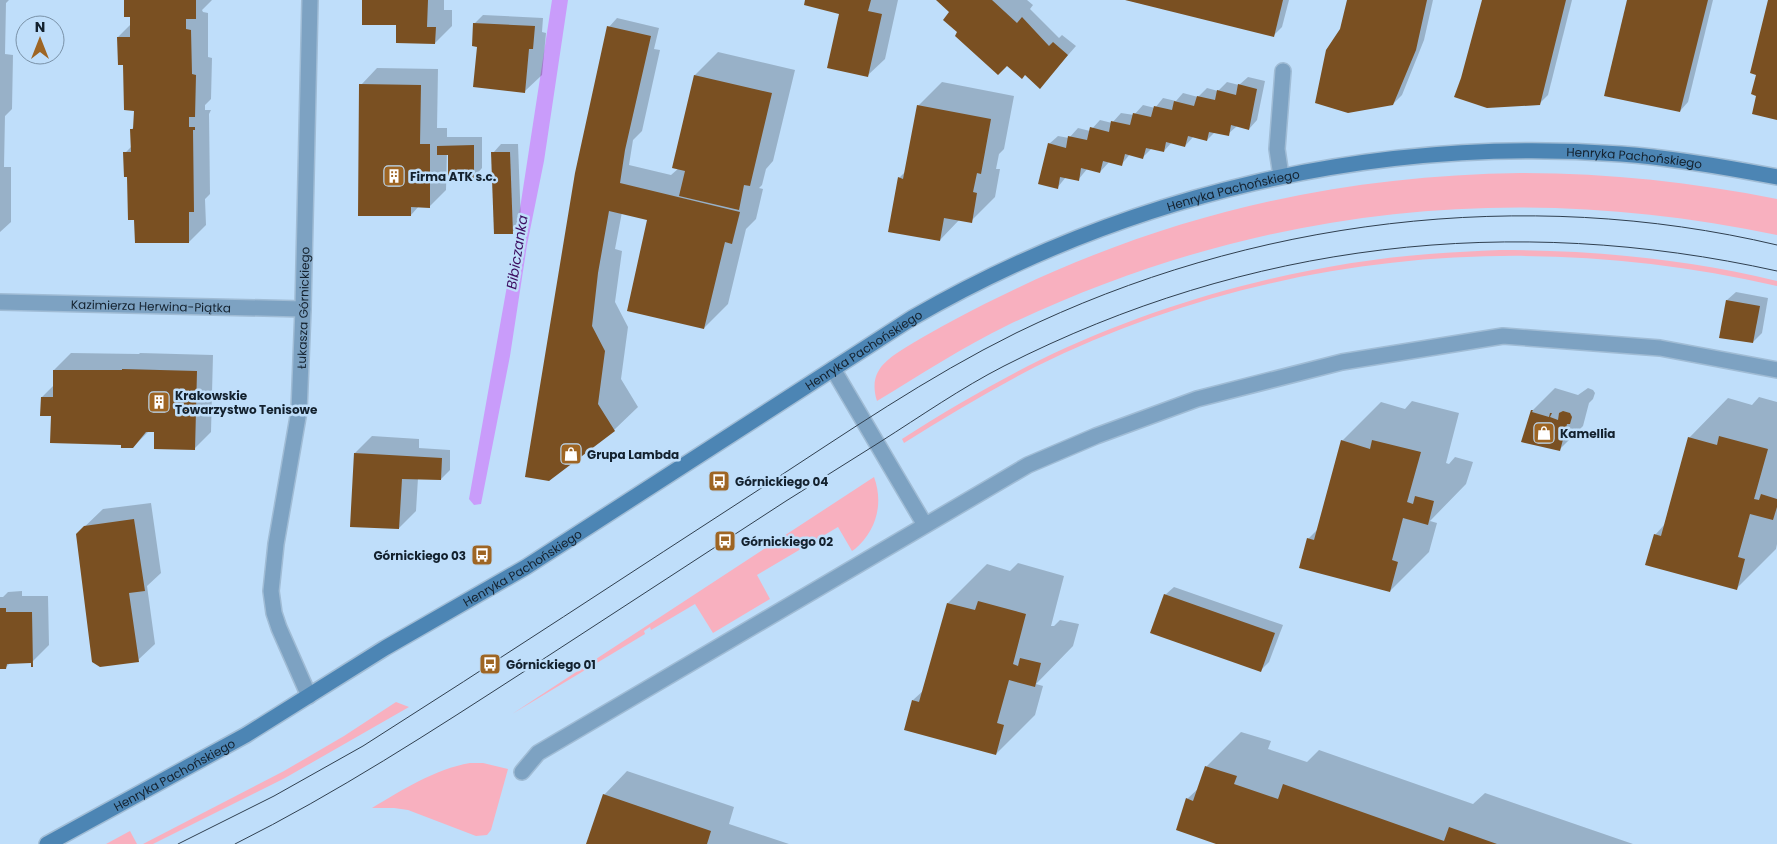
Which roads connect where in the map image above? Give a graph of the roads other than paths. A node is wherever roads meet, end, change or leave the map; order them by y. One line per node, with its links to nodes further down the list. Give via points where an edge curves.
1 (310, 0): 6 (street, Łukasza Górnickiego)
2 (1283, 71): 3 (street, via 1277,149)
3 (1281, 176): 4 (street, Henryka Pachońskiego, via 1425,155 1543,151 1623,154 1714,165); 7 (street, Henryka Pachońskiego, via 1143,214 1050,249 952,295)
4 (1777, 177)
5 (0, 302): 6 (street, Kazimierza Herwina-Piątka)
6 (303, 309): 10 (street, Łukasza Górnickiego, via 299,410 271,591 279,628)
7 (833, 369): 9 (street); 10 (street, Henryka Pachońskiego, via 526,567)
8 (1777, 370): 9 (street, via 1660,348 1503,336 1342,362 1197,399 1096,436 1028,465)
9 (925, 525): 11 (street, via 538,752)
10 (309, 696): 12 (street, Henryka Pachońskiego, via 184,770)
11 (522, 772)
12 (47, 844)

